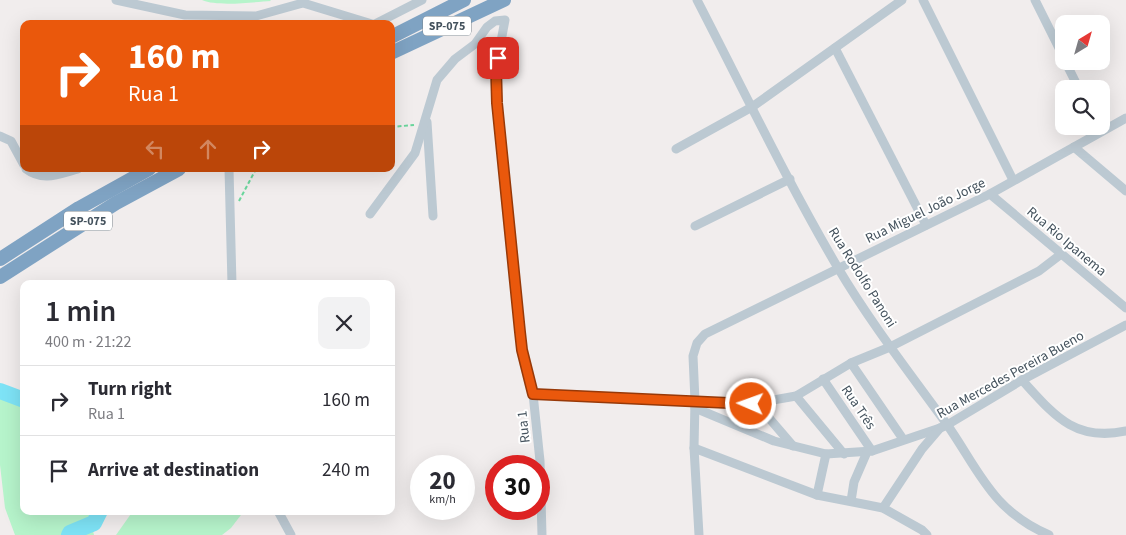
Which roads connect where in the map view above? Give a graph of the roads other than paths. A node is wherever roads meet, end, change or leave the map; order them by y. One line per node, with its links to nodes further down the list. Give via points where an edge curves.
1 (116, 0): 9 (street, via 185,14 256,16 302,3)
2 (422, 0): 10 (street)
3 (464, 0): 11 (highway, SP-075)
4 (504, 0): 14 (highway, SP-075)
5 (697, 0): 15 (street, Rua Rodolfo Panoni)
6 (902, 0): 13 (street)
7 (923, 0): 30 (street)
8 (1035, 0): 12 (street)
9 (359, 20)
10 (381, 20)
11 (395, 35)
12 (1055, 40)
13 (835, 48): 15 (street); 35 (street)
14 (395, 51)
15 (752, 108): 22 (street); 29 (street, Rua Rodolfo Panoni)
16 (1126, 118): 18 (street, Rua Miguel João Jorge)
17 (425, 119): 33 (street, via 415,153); 34 (street); 48 (street, Rua 1, via 437,80 454,59 476,44 487,27 495,21 505,20 496,68 497,103 522,350)
18 (1110, 125)
19 (1091, 135): 21 (street, Rua Miguel João Jorge)
20 (0, 136): 23 (street, via 11,141)
21 (1074, 147): 30 (street, Rua Miguel João Jorge); 31 (street)
22 (676, 149)
23 (20, 158)
24 (30, 172): 25 (street, via 47,177)
25 (66, 172)
26 (144, 172): 38 (highway, SP-075)
27 (173, 172): 40 (highway, SP-075, via 116,203)
28 (229, 172): 41 (street)
29 (790, 179): 36 (street); 39 (street, Rua Rodolfo Panoni)
30 (1013, 180): 32 (street, Rua Miguel João Jorge)
31 (1126, 191)
32 (990, 194): 35 (street, Rua Miguel João Jorge); 37 (street, Rua Rio Ipanema)
33 (370, 214)
34 (433, 216)
35 (926, 225): 39 (street, Rua Miguel João Jorge)
36 (695, 226)
37 (1060, 255): 42 (street, Rua Rio Ipanema); 44 (street, via 1039,271)
38 (0, 259)
39 (838, 269): 44 (street, Rua Rodolfo Panoni); 51 (street, Rua Miguel João Jorge, via 705,334 697,343 693,356)
40 (0, 277)
41 (232, 280)
42 (1126, 308)
43 (1126, 325): 47 (street, Rua Mercedes Pereira Bueno)
44 (890, 347): 45 (street); 52 (street, Rua Rodolfo Panoni)
45 (851, 363): 46 (street); 54 (street)
46 (823, 379): 49 (street); 57 (street, Rua Três)
47 (1022, 380): 52 (street, Rua Mercedes Pereira Bueno); 53 (street, via 1056,416 1083,431 1108,434)
48 (533, 394): 51 (street); 65 (street, Rua 1, via 540,461)
49 (796, 396): 50 (street); 59 (street)
50 (756, 403): 51 (street); 55 (street)
51 (695, 404): 55 (street, via 774,441); 56 (street)
52 (944, 427): 54 (street); 62 (street, Rua Mercedes Pereira Bueno, via 922,449); 68 (street, Rua Rodolfo Panoni, via 1008,510)
53 (1126, 431)
54 (903, 439): 57 (street)
55 (794, 446): 58 (street)
56 (694, 448): 60 (street); 66 (street)
57 (870, 451): 59 (street); 61 (street, via 854,482)
58 (826, 454): 59 (street); 60 (street)
59 (844, 454)
60 (817, 495): 61 (street)
61 (851, 501): 62 (street)
62 (883, 508): 67 (street)
63 (280, 515): 64 (street)
64 (291, 535)
65 (542, 535)
66 (699, 535)
67 (927, 535)
68 (1049, 535)

